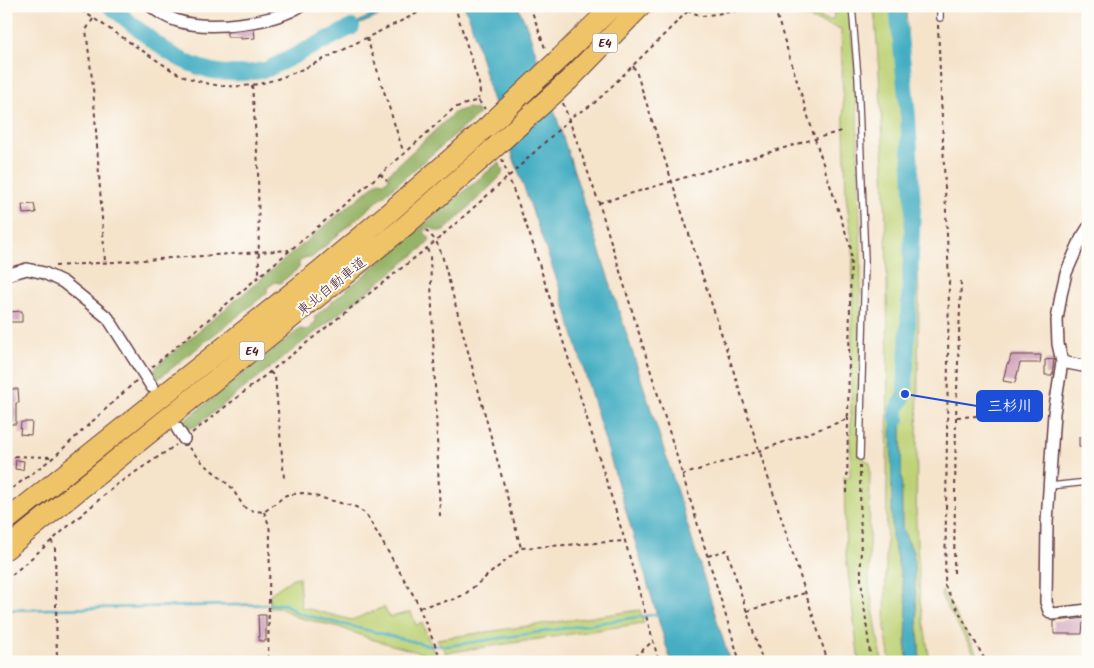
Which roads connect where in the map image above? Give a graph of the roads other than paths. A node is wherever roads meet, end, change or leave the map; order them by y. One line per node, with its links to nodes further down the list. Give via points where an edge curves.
1 (151, 6): 2 (street, via 180,22 218,24 259,21)
2 (300, 6)
3 (613, 6): 18 (highway, 東北自動車道 / E4, bridge, via 390,212)
4 (641, 6): 19 (highway, 東北自動車道 / E4, bridge, via 496,151)
5 (852, 6): 15 (lane, via 865,260)
6 (940, 6): 7 (lane)
7 (940, 18)
8 (1088, 228): 10 (street, via 1066,273 1061,295 1057,320)
9 (6, 275): 12 (street, via 27,269 63,282 108,318)
10 (1062, 362): 11 (street); 17 (street, via 1054,413)
11 (1088, 367)
12 (152, 386)
13 (176, 428): 14 (street)
14 (184, 439)
15 (860, 457)
16 (1088, 482): 17 (lane)
17 (1050, 486): 20 (street, via 1046,606 1054,614)
18 (6, 521)
19 (6, 549)
20 (1088, 610)

